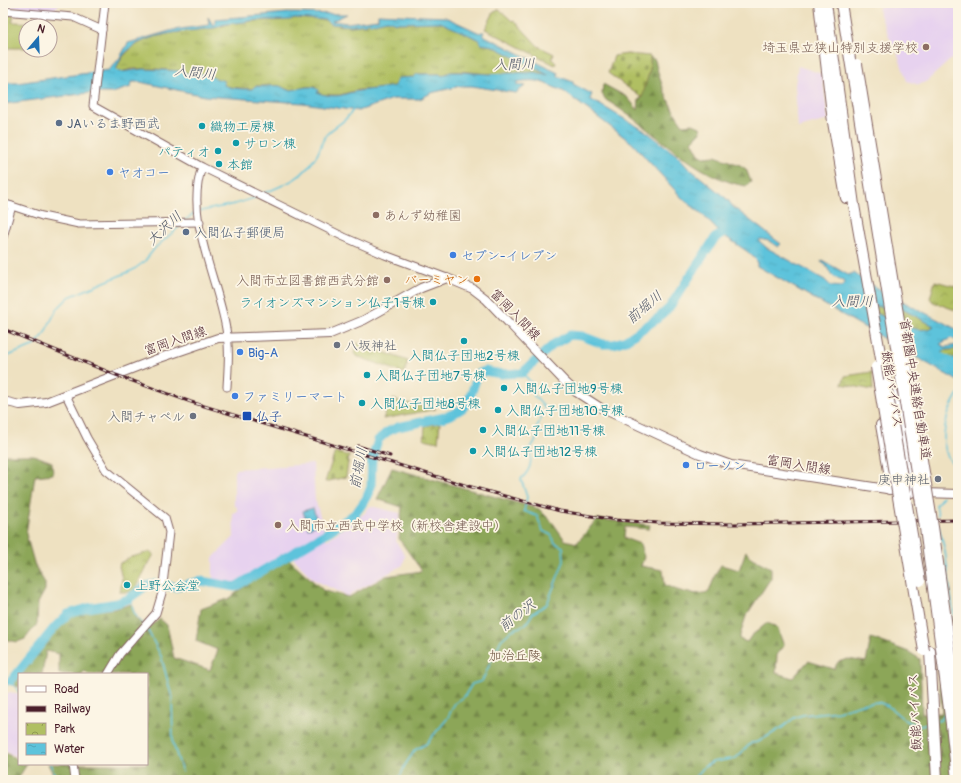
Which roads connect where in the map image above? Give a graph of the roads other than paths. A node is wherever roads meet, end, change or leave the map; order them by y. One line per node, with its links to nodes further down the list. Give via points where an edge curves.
1 (105, 3): 7 (street)
2 (819, 3): 13 (highway, 飯能バイパス, via 833,122)
3 (826, 3): 13 (highway, 飯能バイパス)
4 (841, 3): 30 (highway, 首都圏中央連絡自動車道, bridge, via 925,528)
5 (848, 3): 24 (highway, 首都圏中央連絡自動車道, bridge, via 933,527)
6 (3, 10): 7 (street, via 73,16)
7 (101, 32): 8 (street, via 93,106)
8 (202, 167): 11 (street, via 198,183); 14 (street, via 363,246)
9 (3, 203): 10 (street)
10 (12, 206): 11 (street, via 79,224 163,224); 12 (street)
11 (199, 219): 15 (street, via 205,255)
12 (3, 237)
13 (858, 247): 16 (highway, 飯能バイパス)
14 (447, 278): 15 (main road, 富岡入間線, via 421,288 364,320 330,334); 20 (main road, 富岡入間線, via 473,289 486,299 565,382 590,401 700,454 731,465)
15 (228, 338): 17 (street); 18 (main road, 富岡入間線, via 210,340 164,356)
16 (880, 372): 20 (highway, bridge, via 876,397 889,471); 21 (highway, via 896,404); 25 (highway, 飯能バイパス, bridge, via 927,651)
17 (227, 387)
18 (66, 395): 19 (main road, 富岡入間線, via 35,404 13,404); 23 (street, via 106,470 165,518 169,532 162,593 156,613 114,661)
19 (3, 401)
20 (889, 489): 21 (main road, 富岡入間線)
21 (911, 492): 22 (main road, 富岡入間線)
22 (958, 494)
23 (108, 673)
24 (958, 706)
25 (933, 739): 28 (highway, 飯能バイパス); 29 (highway, 飯能バイパス)
26 (73, 765): 27 (street)
27 (75, 780)
28 (930, 780)
29 (937, 780)
30 (958, 780)

